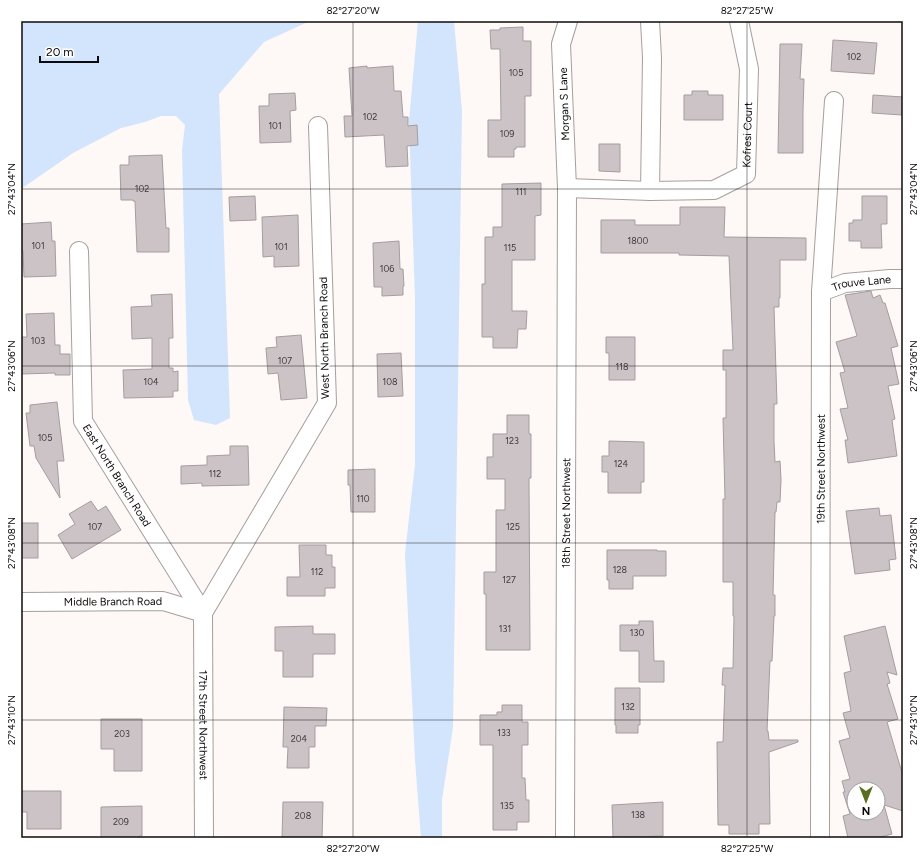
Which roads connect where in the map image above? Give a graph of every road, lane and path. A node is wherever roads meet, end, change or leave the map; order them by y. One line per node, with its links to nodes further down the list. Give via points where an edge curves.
1 (568, 21): 6 (street, Morgan S Lane, via 561,44)
2 (650, 21): 7 (street)
3 (739, 21): 7 (street, Kofresi Court, via 749,69 746,174 714,190)
4 (834, 101): 10 (street, 19th Street Northwest)
5 (318, 126): 12 (street, West North Branch Road, via 327,403)
6 (567, 188): 7 (street, Kofresi Court); 14 (street, 18th Street Northwest)
7 (650, 191)
8 (79, 251): 12 (street, East North Branch Road, via 83,421)
9 (903, 279): 10 (street, Trouve Lane, via 845,283)
10 (821, 292): 15 (street, 19th Street Northwest)
11 (21, 602): 12 (street, Middle Branch Road, via 163,600)
12 (203, 613): 13 (street, 17th Street Northwest)
13 (204, 838)
14 (565, 838)
15 (820, 838)

